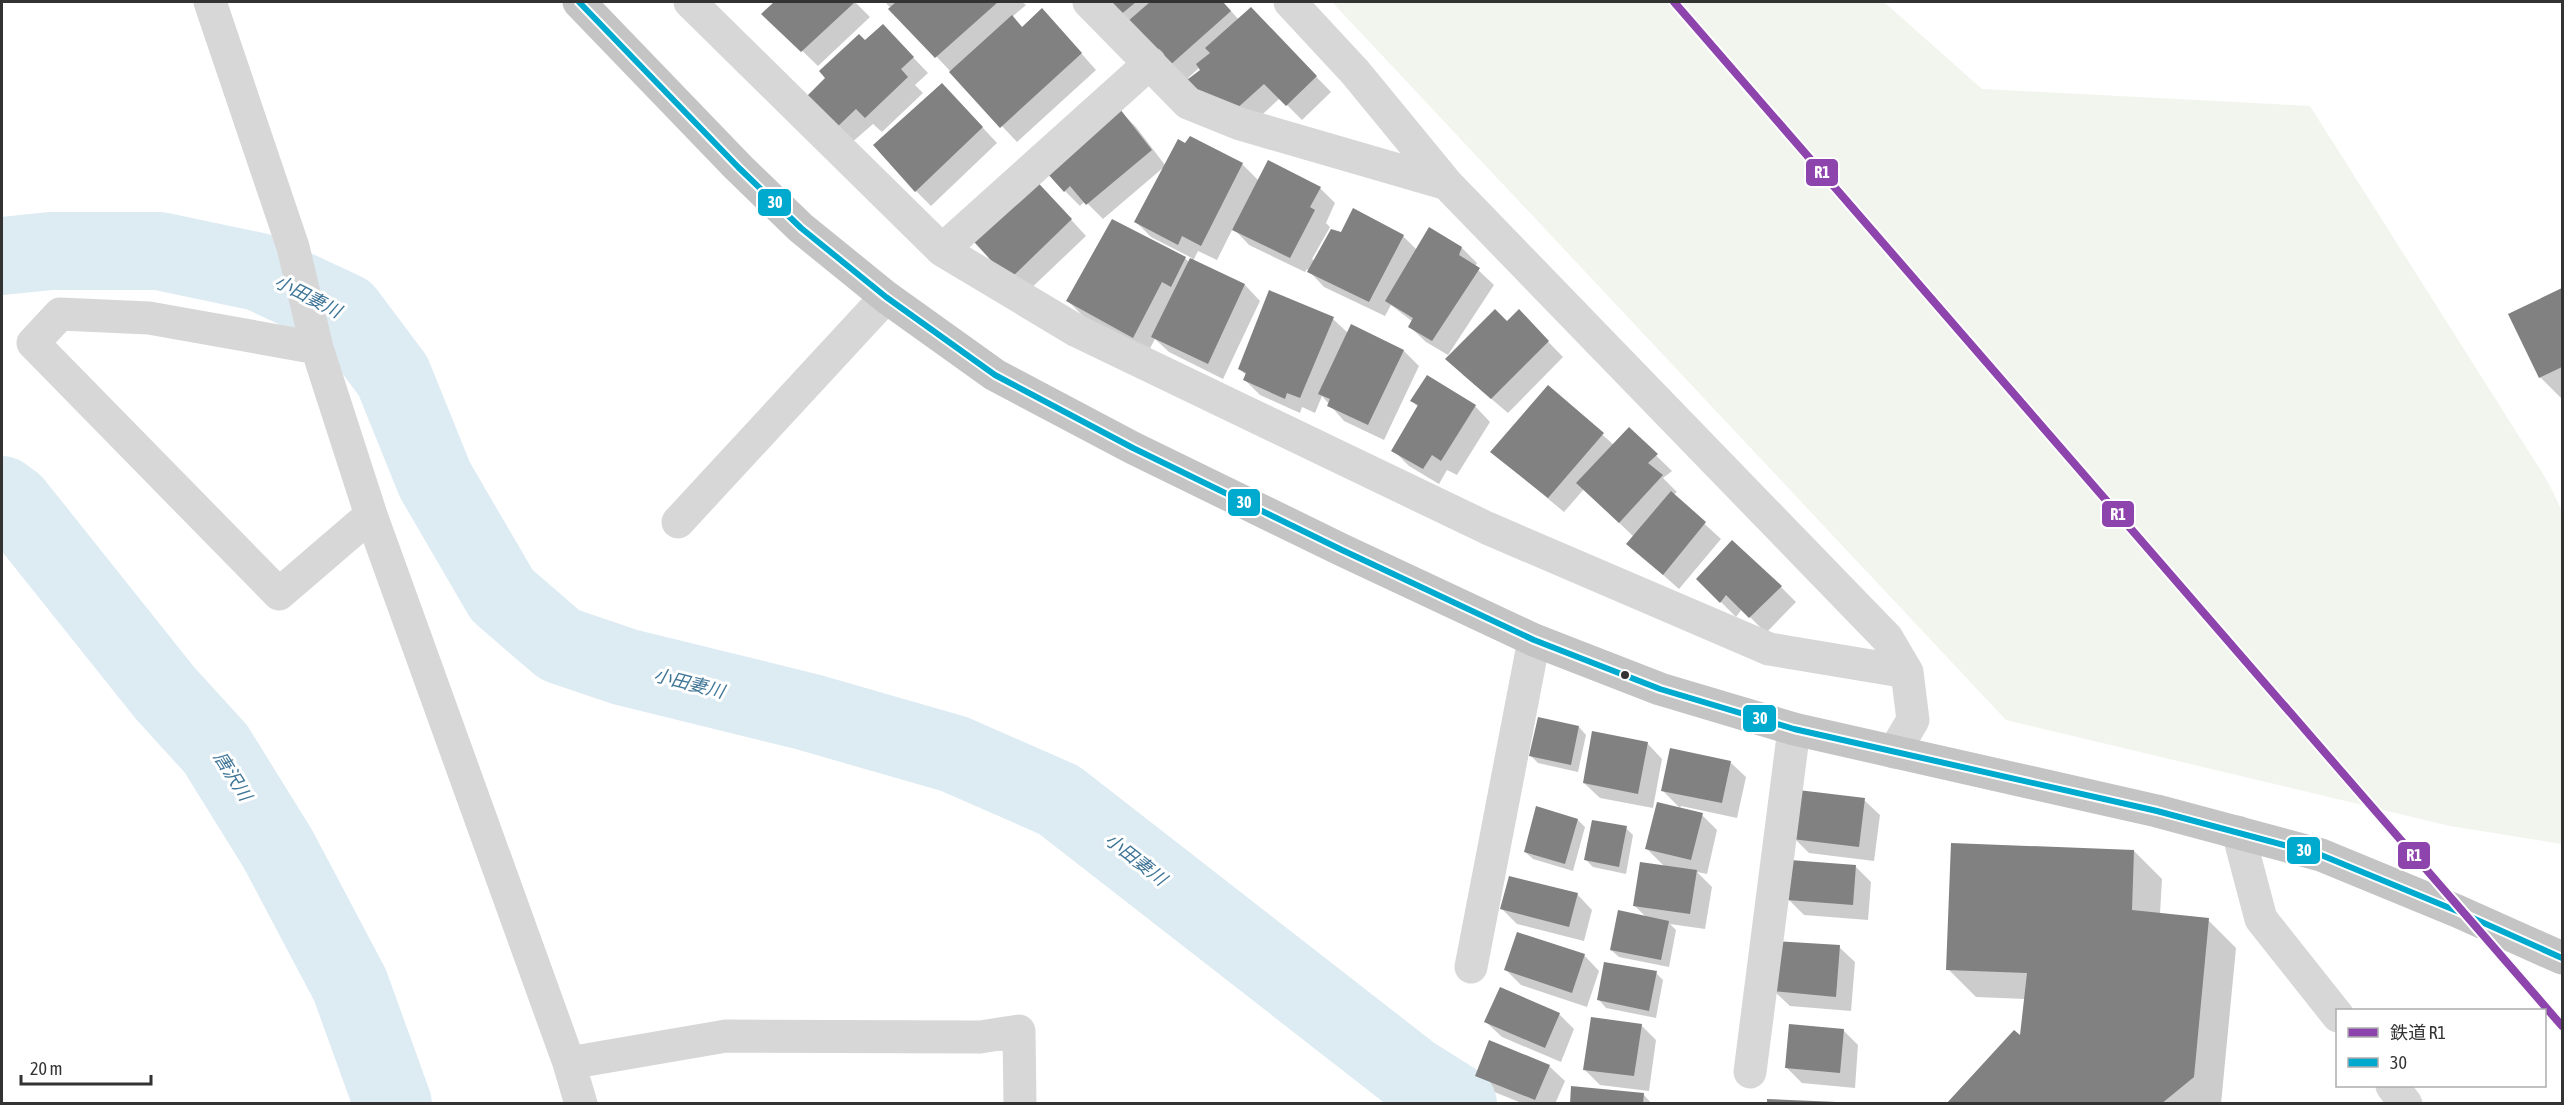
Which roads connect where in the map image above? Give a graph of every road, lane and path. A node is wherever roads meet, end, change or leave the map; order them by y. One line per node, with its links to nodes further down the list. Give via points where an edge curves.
1 (210, 2): 10 (street, via 293,247)
2 (579, 2): 9 (highway, via 801,228)
3 (690, 2): 8 (street)
4 (1089, 2): 6 (street)
5 (1290, 2): 7 (street, via 1355,72)
6 (1150, 63): 7 (street, via 1188,103 1219,116); 8 (street)
7 (1447, 184): 14 (street, via 1887,638)
8 (942, 250): 14 (street, via 1077,331 1487,528 1769,649)
9 (886, 297): 12 (street); 13 (highway, via 995,375 1133,448)
10 (315, 338): 11 (street); 11 (street, via 149,318 60,314 33,343 279,594)
11 (371, 515): 21 (street)
12 (678, 522)
13 (1534, 640): 15 (highway, via 1660,689); 19 (street)
14 (1907, 672): 16 (street, via 1913,720)
15 (1794, 729): 16 (highway); 22 (street)
16 (1894, 752): 17 (highway)
17 (2238, 832): 18 (highway, via 2321,855); 20 (street, via 2261,919)
18 (2562, 958)
19 (1471, 967)
20 (2336, 1015)
21 (569, 1064): 24 (street); 25 (street, via 726,1036 980,1037 1019,1032)
22 (1750, 1072)
23 (2393, 1087): 26 (street)
24 (581, 1104)
25 (1020, 1104)
26 (2406, 1104)

